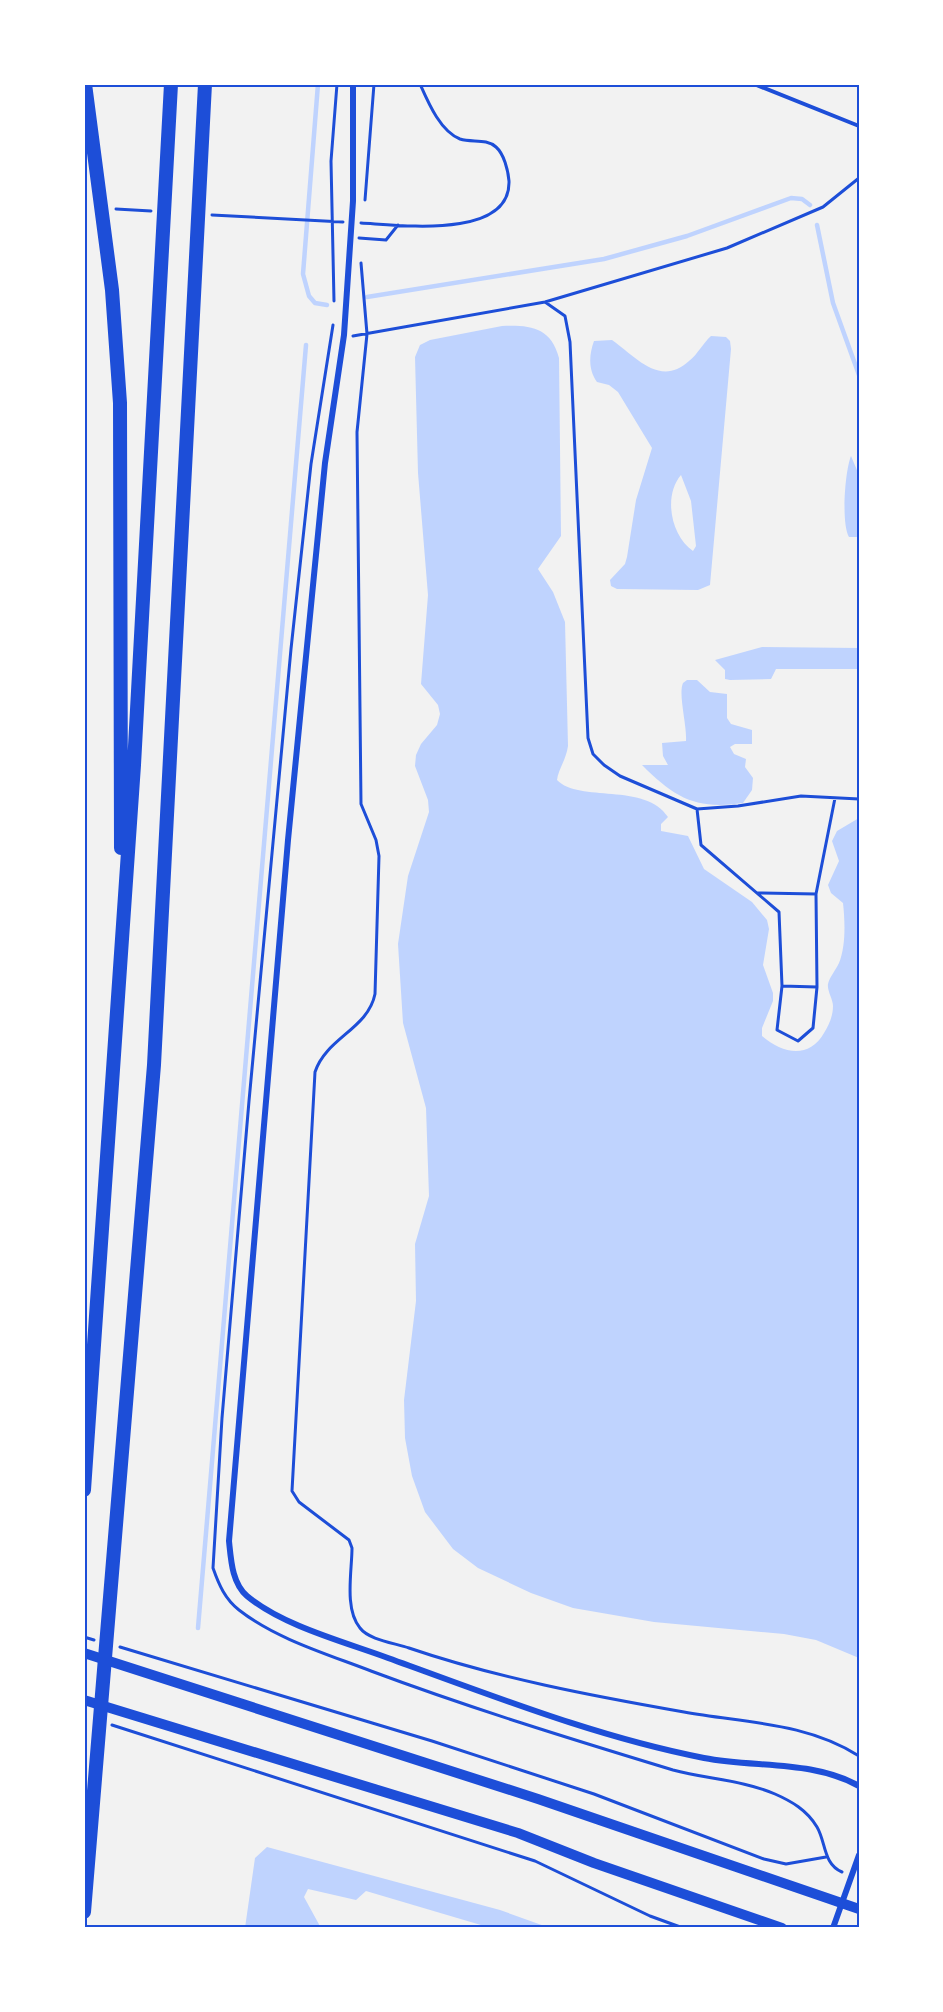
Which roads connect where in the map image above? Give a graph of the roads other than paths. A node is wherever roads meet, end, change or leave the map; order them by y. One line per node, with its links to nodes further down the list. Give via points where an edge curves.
1 (85, 84): 9 (highway, via 112,290 120,403)
2 (171, 84): 9 (highway, via 147,561)
3 (207, 84): 17 (highway, via 154,1065)
4 (353, 84): 7 (street, via 353,201)
5 (754, 84): 6 (lane)
6 (859, 126)
7 (344, 335): 8 (lane); 13 (street, via 324,463 289,828 229,1541 231,1566 246,1595 282,1617 437,1675 586,1727 681,1752 729,1762 812,1769 841,1776)
8 (352, 336)
9 (120, 977): 10 (highway)
10 (84, 1490)
11 (84, 1653): 15 (main road, via 538,1799)
12 (84, 1700): 18 (main road, via 518,1833)
13 (859, 1786)
14 (859, 1855): 15 (street)
15 (842, 1903): 16 (main road); 19 (street)
16 (859, 1909)
17 (84, 1912)
18 (782, 1928)
19 (833, 1928)

